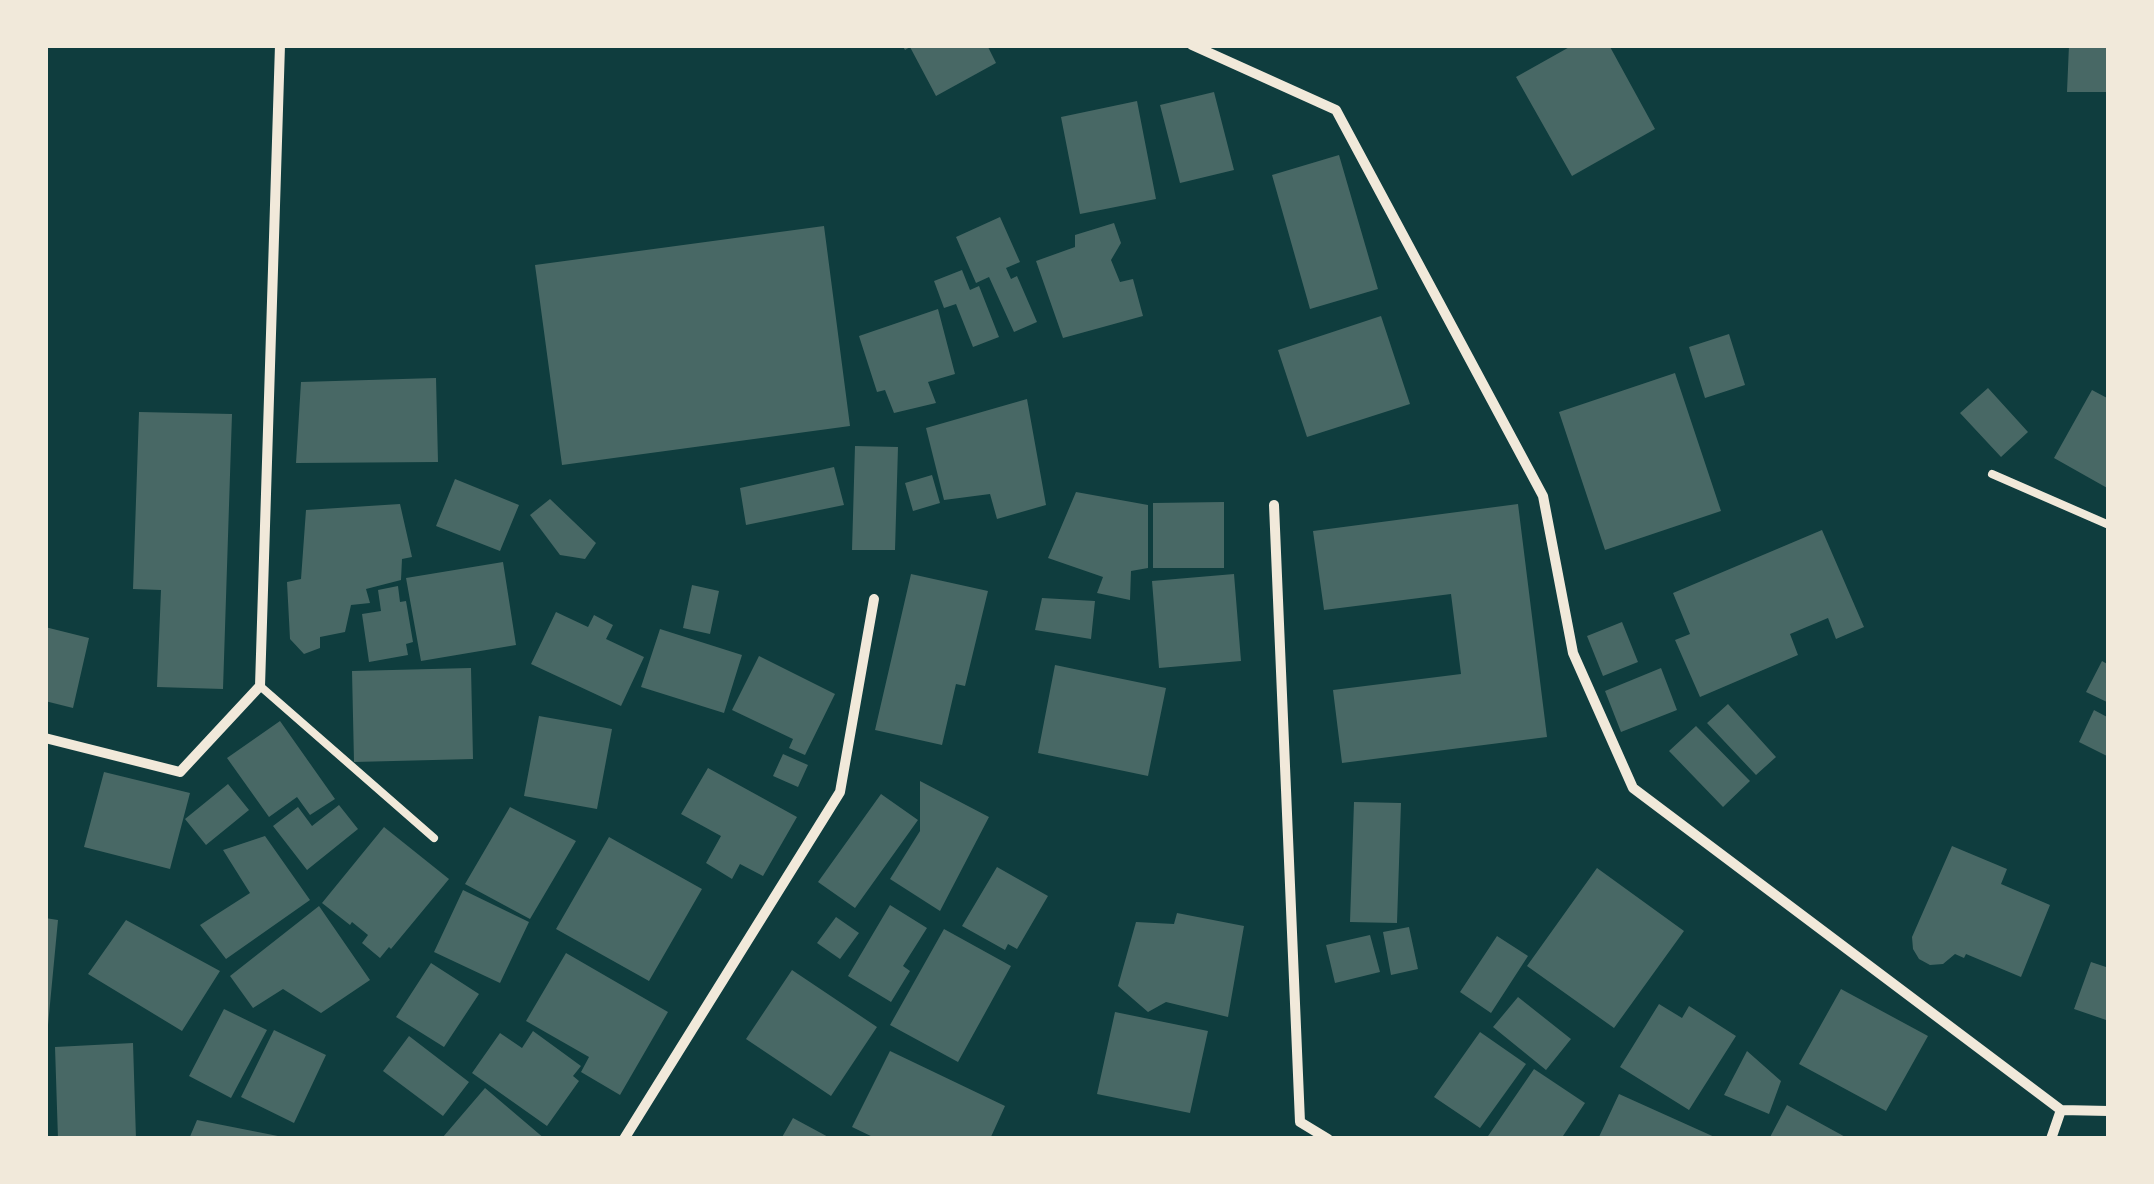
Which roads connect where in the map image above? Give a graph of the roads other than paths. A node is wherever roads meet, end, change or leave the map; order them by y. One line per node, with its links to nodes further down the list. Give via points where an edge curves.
1 (280, 45): 7 (street)
2 (1192, 45): 10 (street, via 1336,110 1543,496 1574,653 1634,788)
3 (1992, 474): 5 (lane)
4 (1274, 506): 13 (street, via 1300,1122)
5 (2109, 525)
6 (874, 598): 12 (street, via 840,792)
7 (260, 686): 8 (street, via 180,772); 9 (lane)
8 (45, 738)
9 (434, 838)
10 (2061, 1110): 11 (street); 14 (street)
11 (2109, 1111)
12 (624, 1139)
13 (1328, 1139)
14 (2051, 1139)

